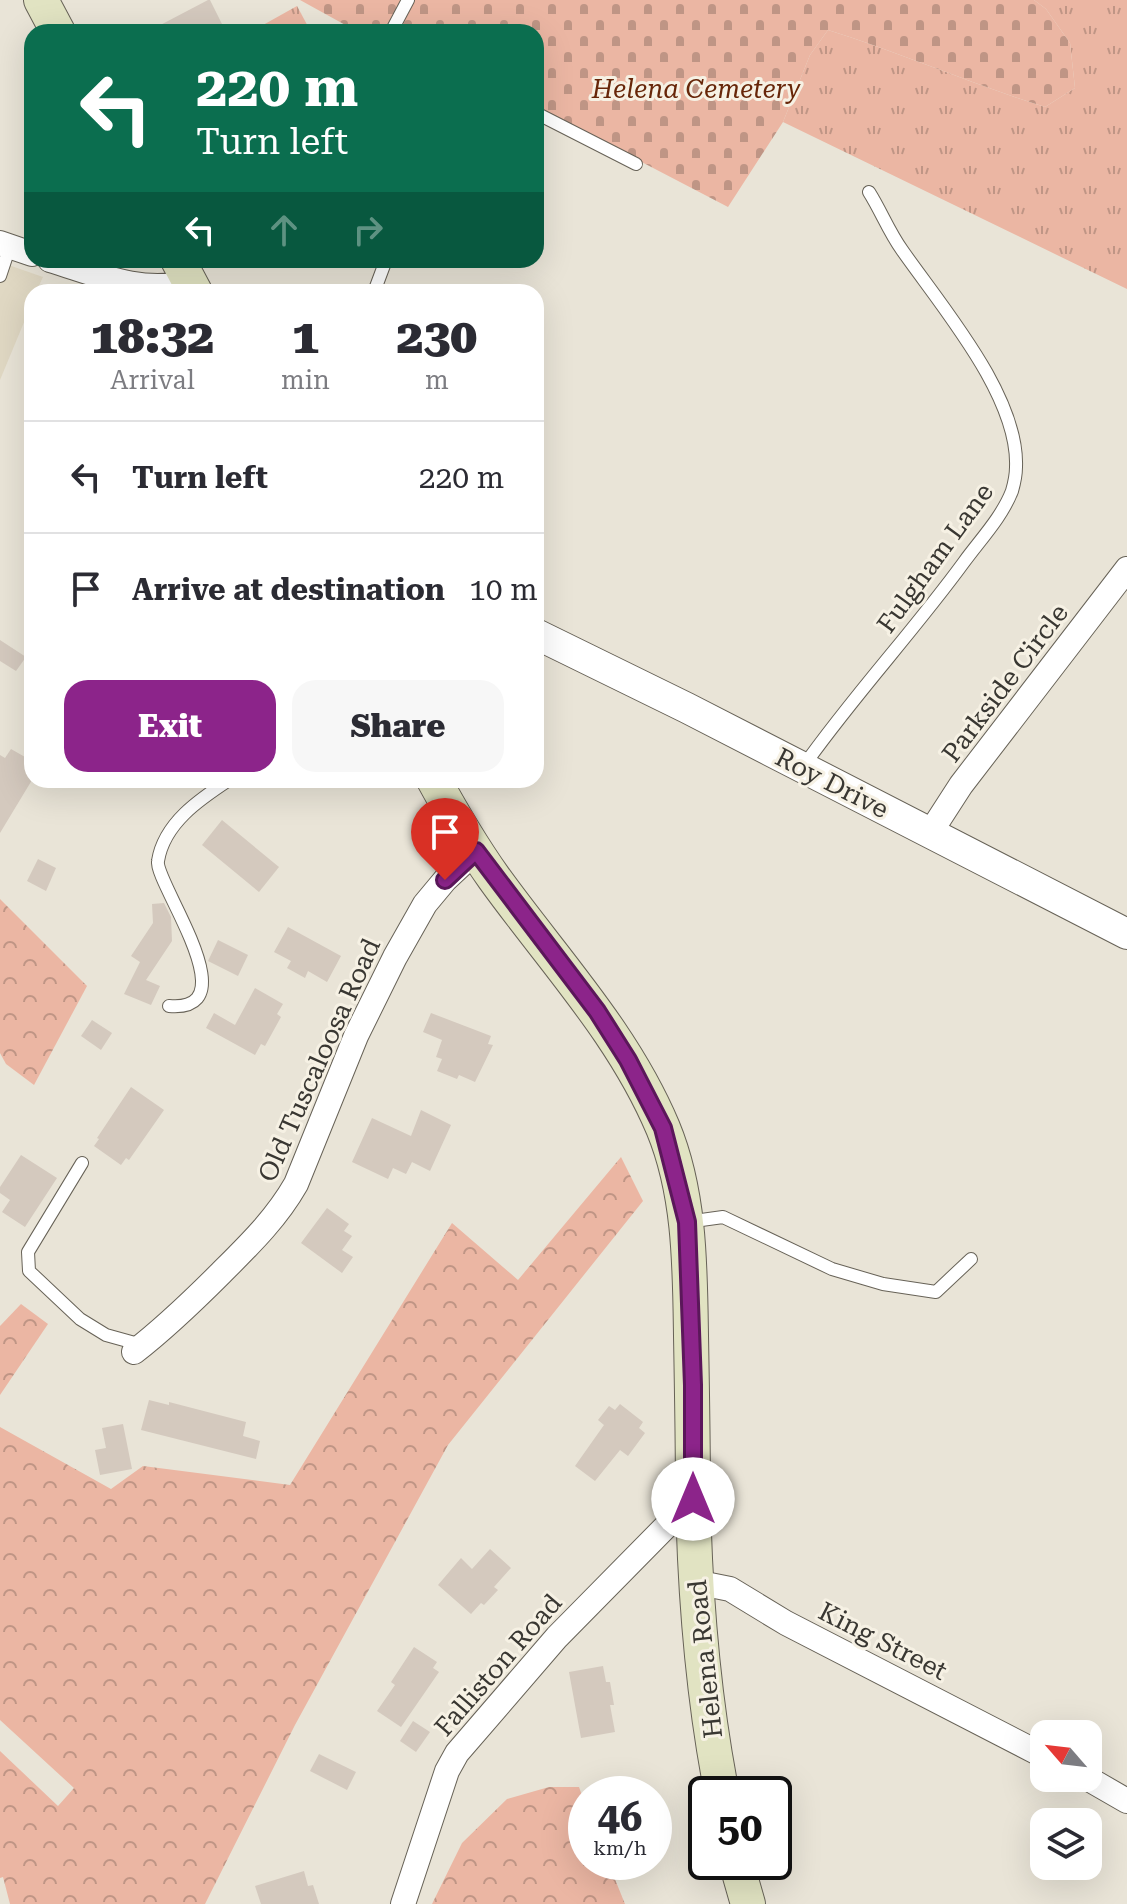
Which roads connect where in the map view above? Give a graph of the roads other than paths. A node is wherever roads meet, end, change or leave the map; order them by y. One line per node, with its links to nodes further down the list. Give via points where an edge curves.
1 (41, 0): 3 (main road)
2 (408, 0): 4 (lane)
3 (54, 24)
4 (395, 24)
5 (544, 117): 6 (lane)
6 (636, 164)
7 (869, 192): 14 (lane, Fulgham Lane, via 903,251 971,345 1010,428 1016,470 1012,491 997,517)
8 (14, 248): 10 (lane)
9 (76, 268): 11 (street)
10 (0, 276)
11 (129, 284)
12 (1127, 569): 17 (street, Parkside Circle)
13 (544, 638): 14 (street, Roy Drive)
14 (803, 767): 17 (street, Roy Drive)
15 (218, 788): 20 (lane, via 184,812 157,864 180,910 201,973 197,997 183,1007)
16 (439, 788): 18 (main road, Helena Road)
17 (930, 833): 19 (street, Roy Drive)
18 (476, 851): 22 (main road, Helena Road, via 628,1060 663,1128); 24 (street, Old Tuscaloosa Road, via 425,904 395,957 286,1202 173,1321)
19 (1127, 934)
20 (169, 1006)
21 (82, 1163): 24 (lane, via 28,1252 29,1271 80,1319)
22 (687, 1222): 23 (lane, via 723,1217 832,1269 936,1292); 25 (main road, Helena Road)
23 (971, 1259)
24 (138, 1348)
25 (693, 1499): 26 (main road, Helena Road); 32 (street, Falliston Road, via 557,1637 457,1753)
26 (695, 1582): 27 (street, King Street, via 730,1589); 28 (main road, Helena Road)
27 (1030, 1749)
28 (719, 1776)
29 (1102, 1787): 30 (street)
30 (1127, 1801)
31 (741, 1880): 33 (main road)
32 (403, 1904)
33 (748, 1904)

